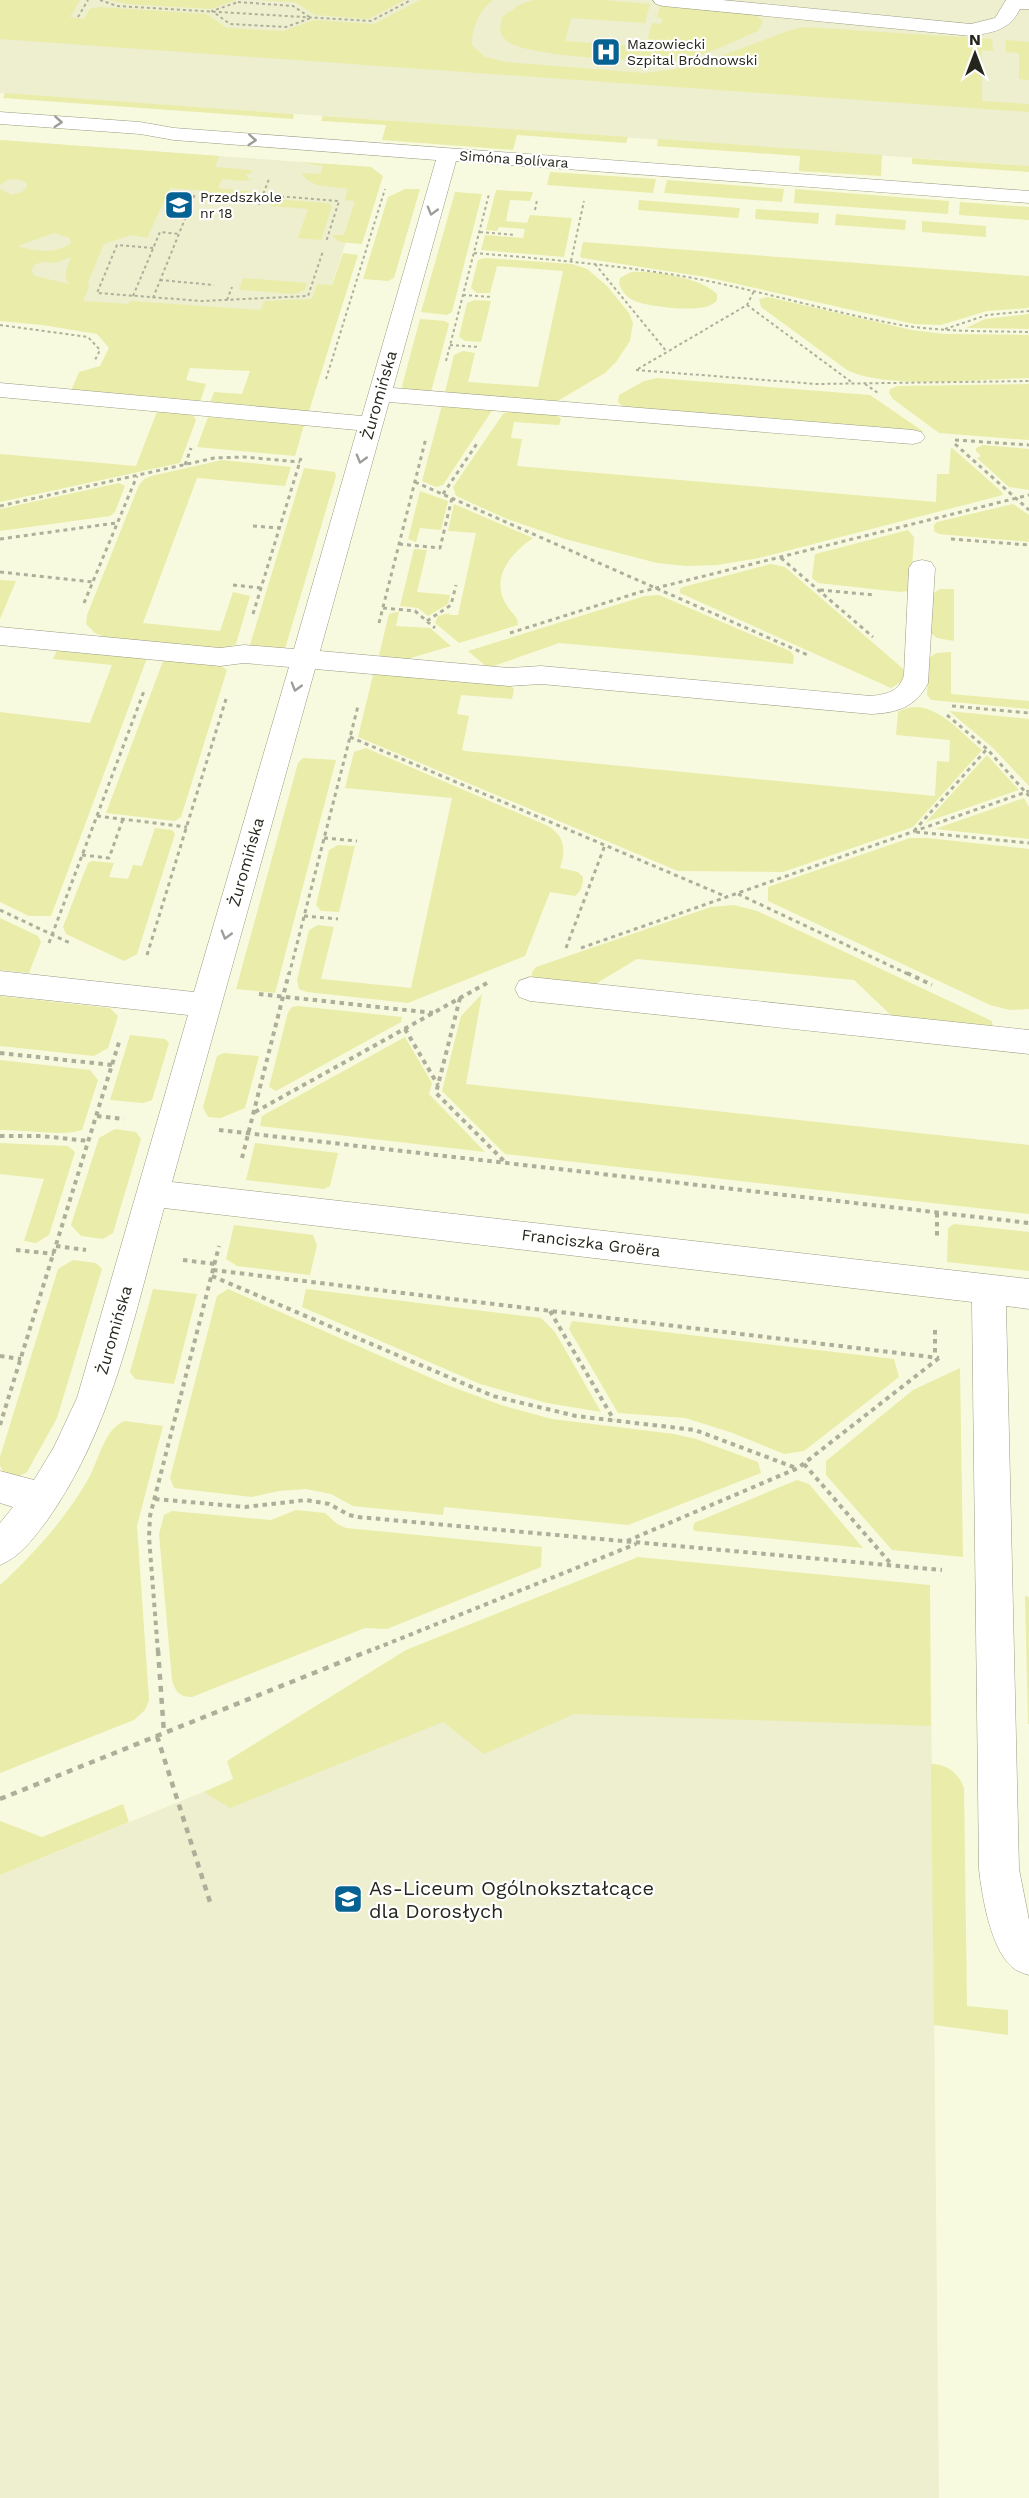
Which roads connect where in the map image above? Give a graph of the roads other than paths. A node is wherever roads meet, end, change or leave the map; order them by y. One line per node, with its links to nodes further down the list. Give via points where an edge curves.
1 (663, 0): 2 (street, via 971,30 998,26)
2 (1018, 2)
3 (0, 118): 4 (street, Simóna Bolívara, one-way to 4)
4 (448, 154): 5 (street, Simóna Bolívara); 7 (street, Żuromińska, one-way to 7)
5 (1029, 197)
6 (0, 390): 8 (street)
7 (380, 394): 8 (street, Żuromińska); 9 (street)
8 (371, 424): 12 (street, Żuromińska, one-way to 12)
9 (913, 437)
10 (922, 568): 12 (street, via 911,686 886,704)
11 (0, 636): 12 (street, via 220,657)
12 (303, 659): 15 (street, Żuromińska, one-way to 15)
13 (0, 983): 15 (street, via 134,997)
14 (530, 989): 16 (street)
15 (208, 997): 17 (street, Żuromińska)
16 (1029, 1042)
17 (152, 1193): 18 (street, Franciszka Groëra); 21 (street, Żuromińska, via 94,1398 66,1462)
18 (989, 1289): 19 (street, Franciszka Groëra); 23 (street, via 1000,1875 1008,1918)
19 (1029, 1294)
20 (0, 1487): 21 (street)
21 (43, 1499): 22 (street, Żuromińska)
22 (0, 1548)
23 (1029, 1955)

